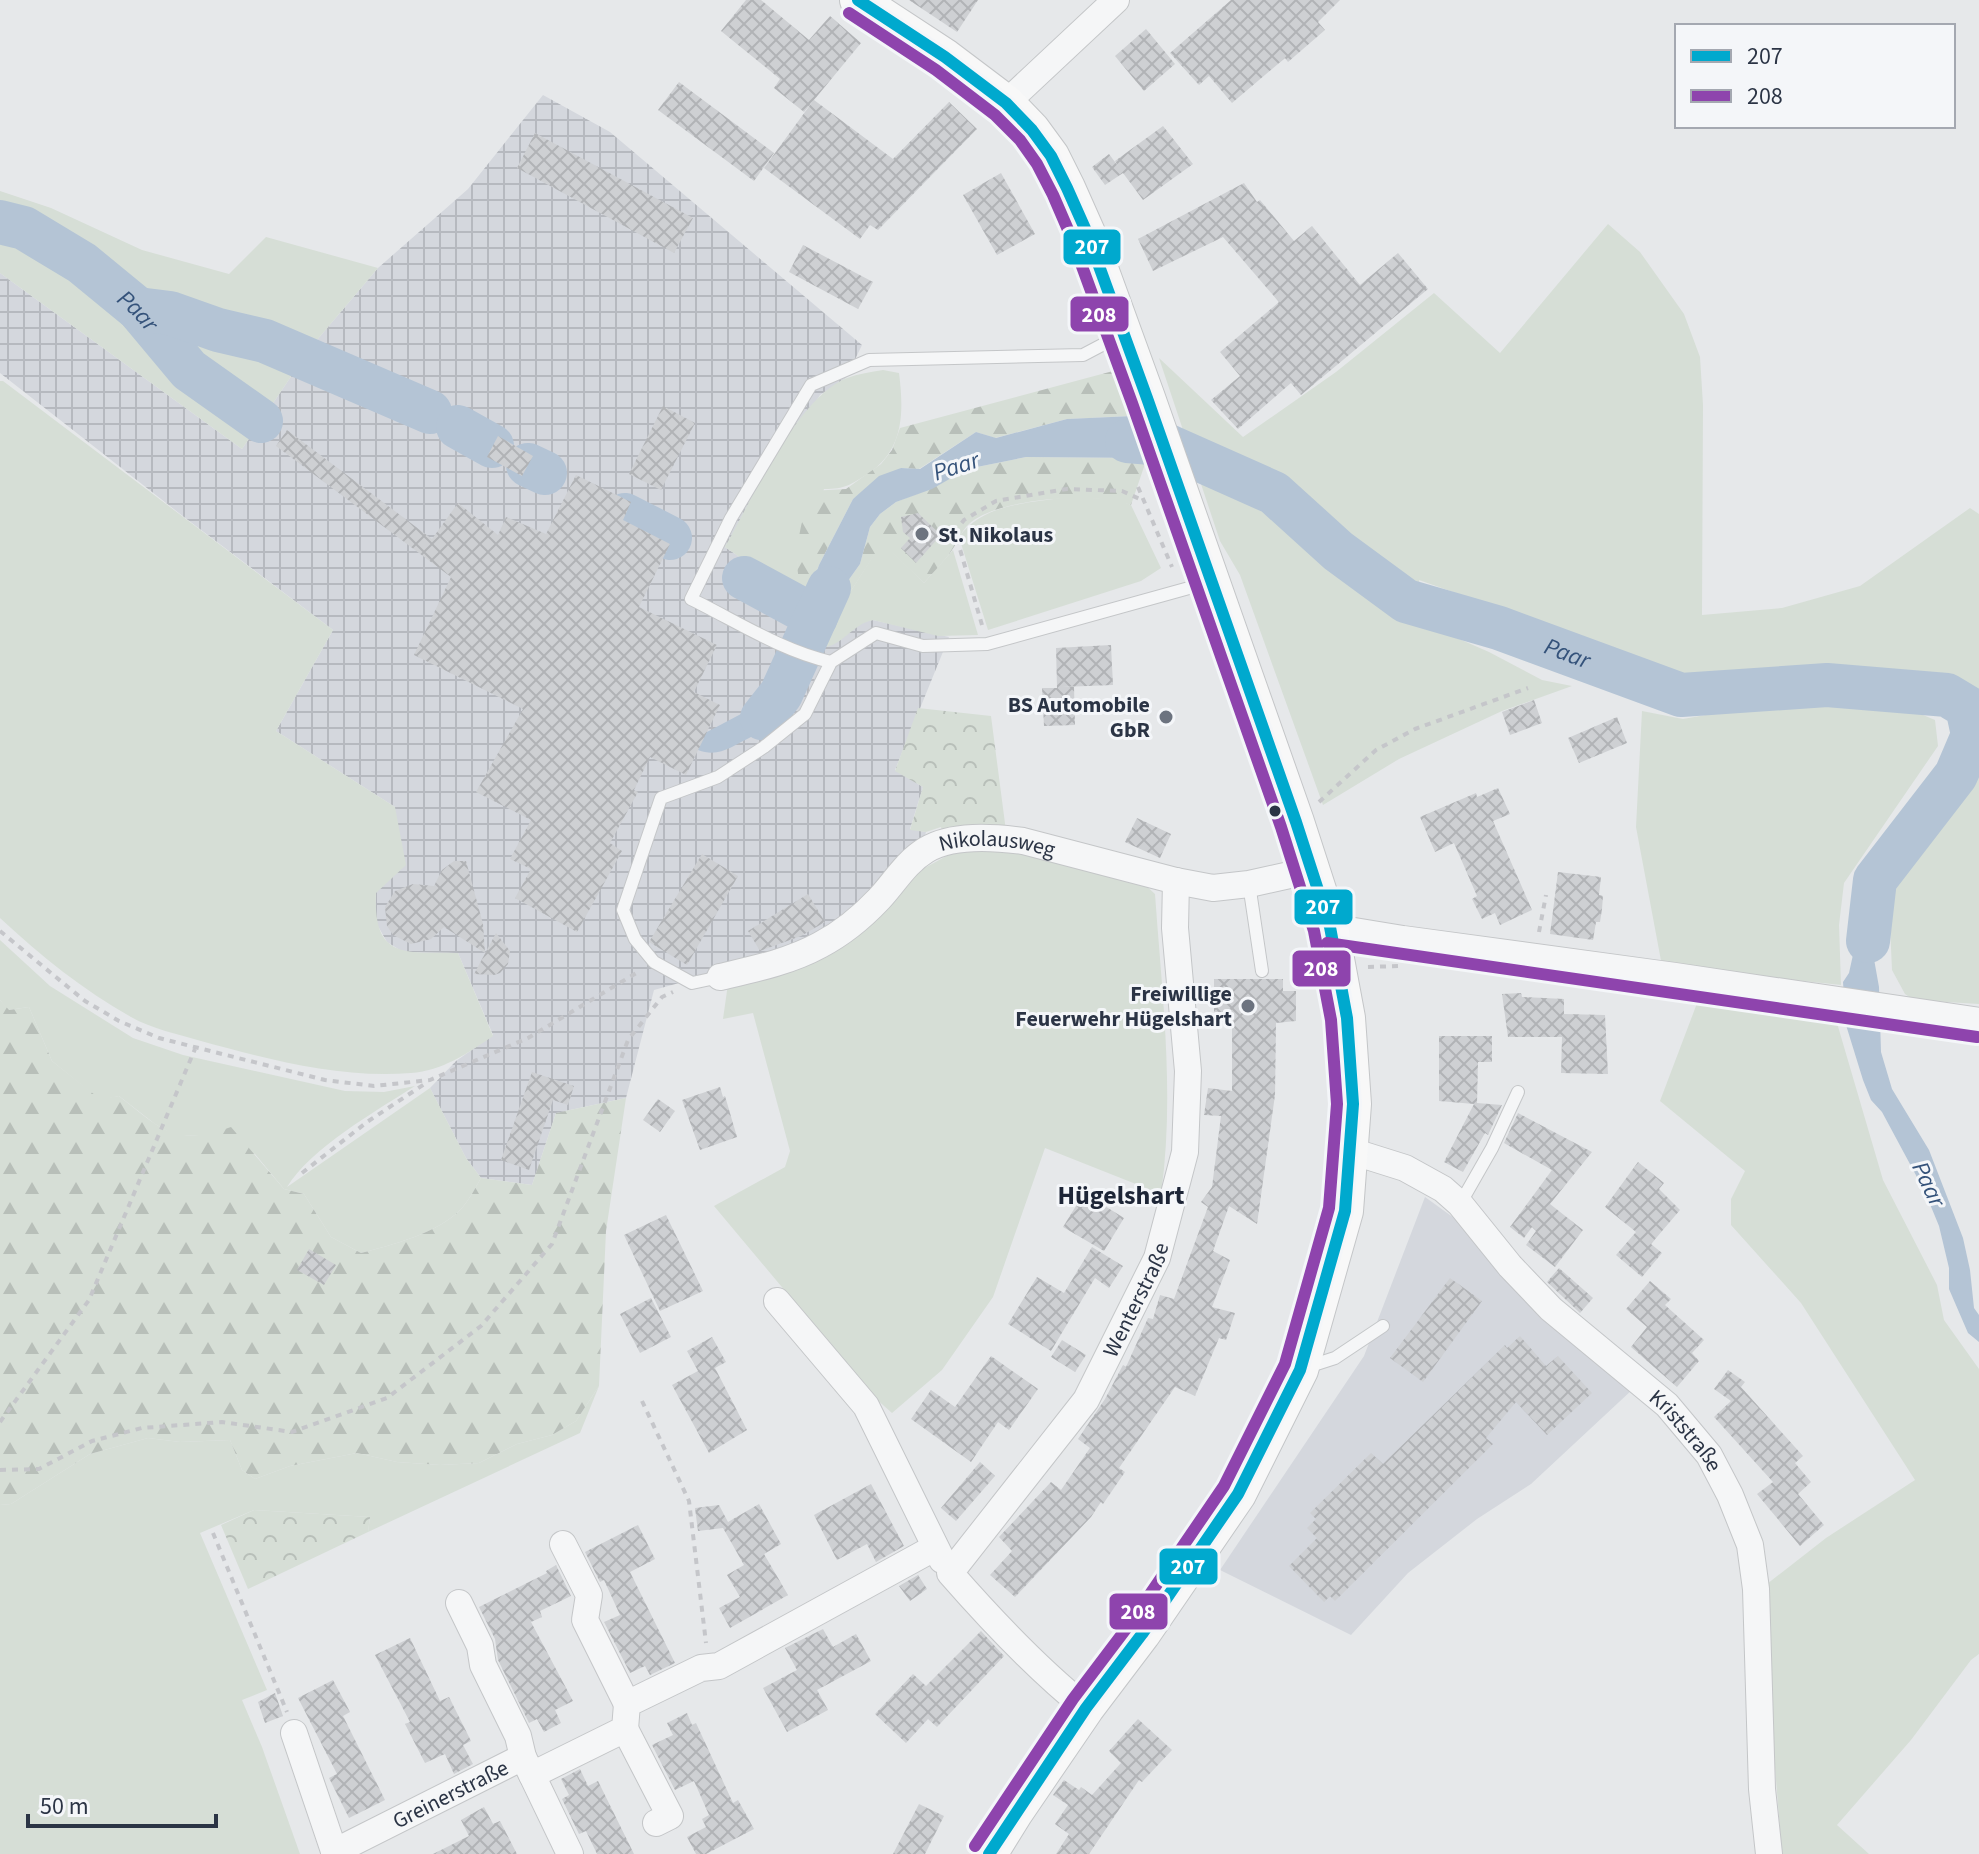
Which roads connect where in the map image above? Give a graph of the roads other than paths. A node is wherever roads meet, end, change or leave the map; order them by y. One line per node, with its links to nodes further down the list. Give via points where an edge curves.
1 (858, 0): 3 (main road)
2 (1116, 0): 3 (street)
3 (1006, 103): 4 (main road, via 1051,156 1087,233)
4 (1124, 334): 5 (main road); 6 (lane, via 1083,355 869,360 811,385 731,518 691,599 812,658)
5 (1210, 582): 6 (lane, via 987,644 923,646 876,633); 7 (main road)
6 (831, 662): 12 (lane, via 805,714 764,747 718,777 661,798 623,910 635,939 654,962 692,983)
7 (1312, 870): 9 (street, Nikolausweg); 10 (main road)
8 (1176, 881): 9 (street, Nikolausweg, via 1213,888); 12 (street, Nikolausweg, via 1023,841 946,841 926,850 858,919 821,945 785,961); 22 (street, Wenterstraße, via 1188,1071 1185,1152 1157,1258 1086,1400)
9 (1249, 884): 11 (lane)
10 (1330, 927): 13 (street); 15 (main road, via 1347,1018)
11 (1262, 971)
12 (720, 977)
13 (1979, 1021)
14 (1518, 1092): 16 (lane)
15 (1351, 1151): 16 (street, Kriststraße, via 1405,1168); 19 (main road, via 1345,1211)
16 (1460, 1204): 32 (street, Kriststraße, via 1551,1309 1667,1405 1709,1455 1730,1495 1750,1545 1756,1589)
17 (777, 1301): 21 (street, via 866,1406)
18 (1383, 1326): 19 (lane, via 1335,1358)
19 (1300, 1370): 24 (main road, via 1238,1494)
20 (563, 1544): 25 (street, via 589,1595 585,1620)
21 (934, 1548): 22 (street); 25 (street, Greinerstraße, via 714,1667 701,1668)
22 (950, 1573): 24 (street, via 1006,1635)
23 (459, 1603): 27 (street, Greinerstraße)
24 (1086, 1708): 31 (main road)
25 (626, 1716): 27 (street, Greinerstraße); 28 (street)
26 (294, 1733): 29 (street, Greinerstraße)
27 (528, 1766): 29 (street, Greinerstraße); 30 (street, Greinerstraße)
28 (671, 1815)
29 (334, 1853)
30 (570, 1854)
31 (989, 1854)
32 (1769, 1854)

